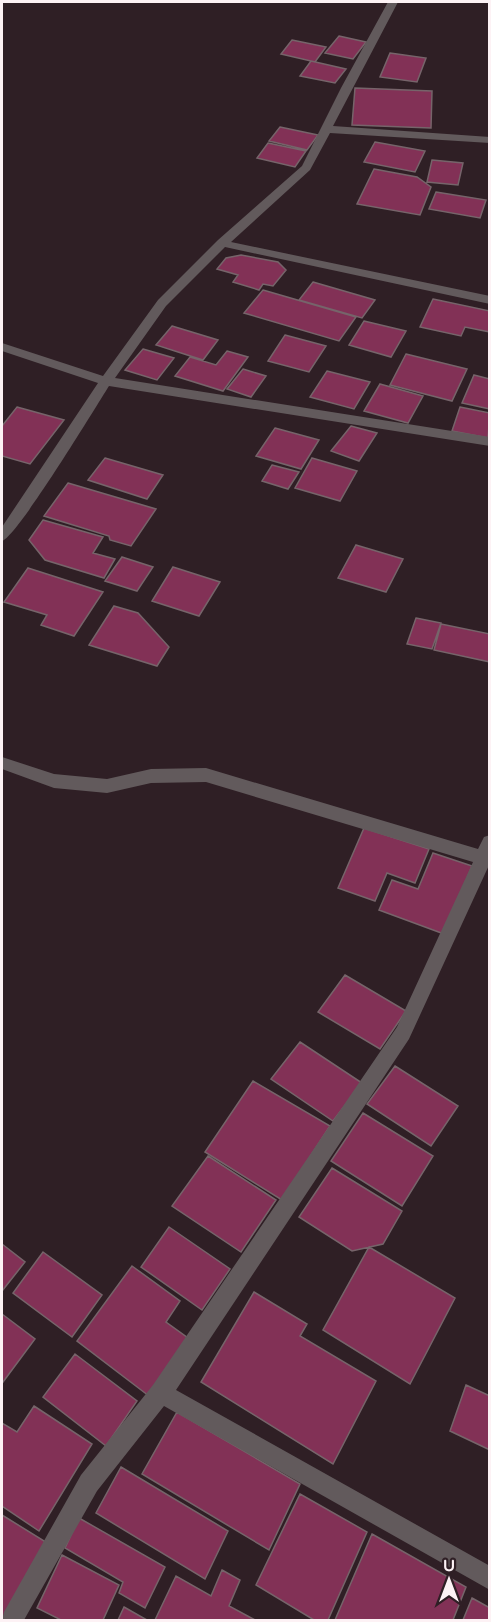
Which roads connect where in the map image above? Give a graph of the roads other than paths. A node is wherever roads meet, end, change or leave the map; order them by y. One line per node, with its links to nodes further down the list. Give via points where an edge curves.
1 (393, 2): 2 (street)
2 (326, 129): 3 (street); 4 (street, via 306,168)
3 (489, 140)
4 (222, 243): 5 (street); 7 (street, via 162,303)
5 (489, 300)
6 (2, 347): 7 (street)
7 (106, 381): 8 (street); 9 (street)
8 (489, 442)
9 (2, 536)
10 (2, 763): 11 (street, via 54,781 107,786 151,776 206,775)
11 (487, 850): 12 (street, via 403,1033)
12 (161, 1393): 13 (street); 14 (street, via 89,1483)
13 (489, 1579)
14 (12, 1620)

